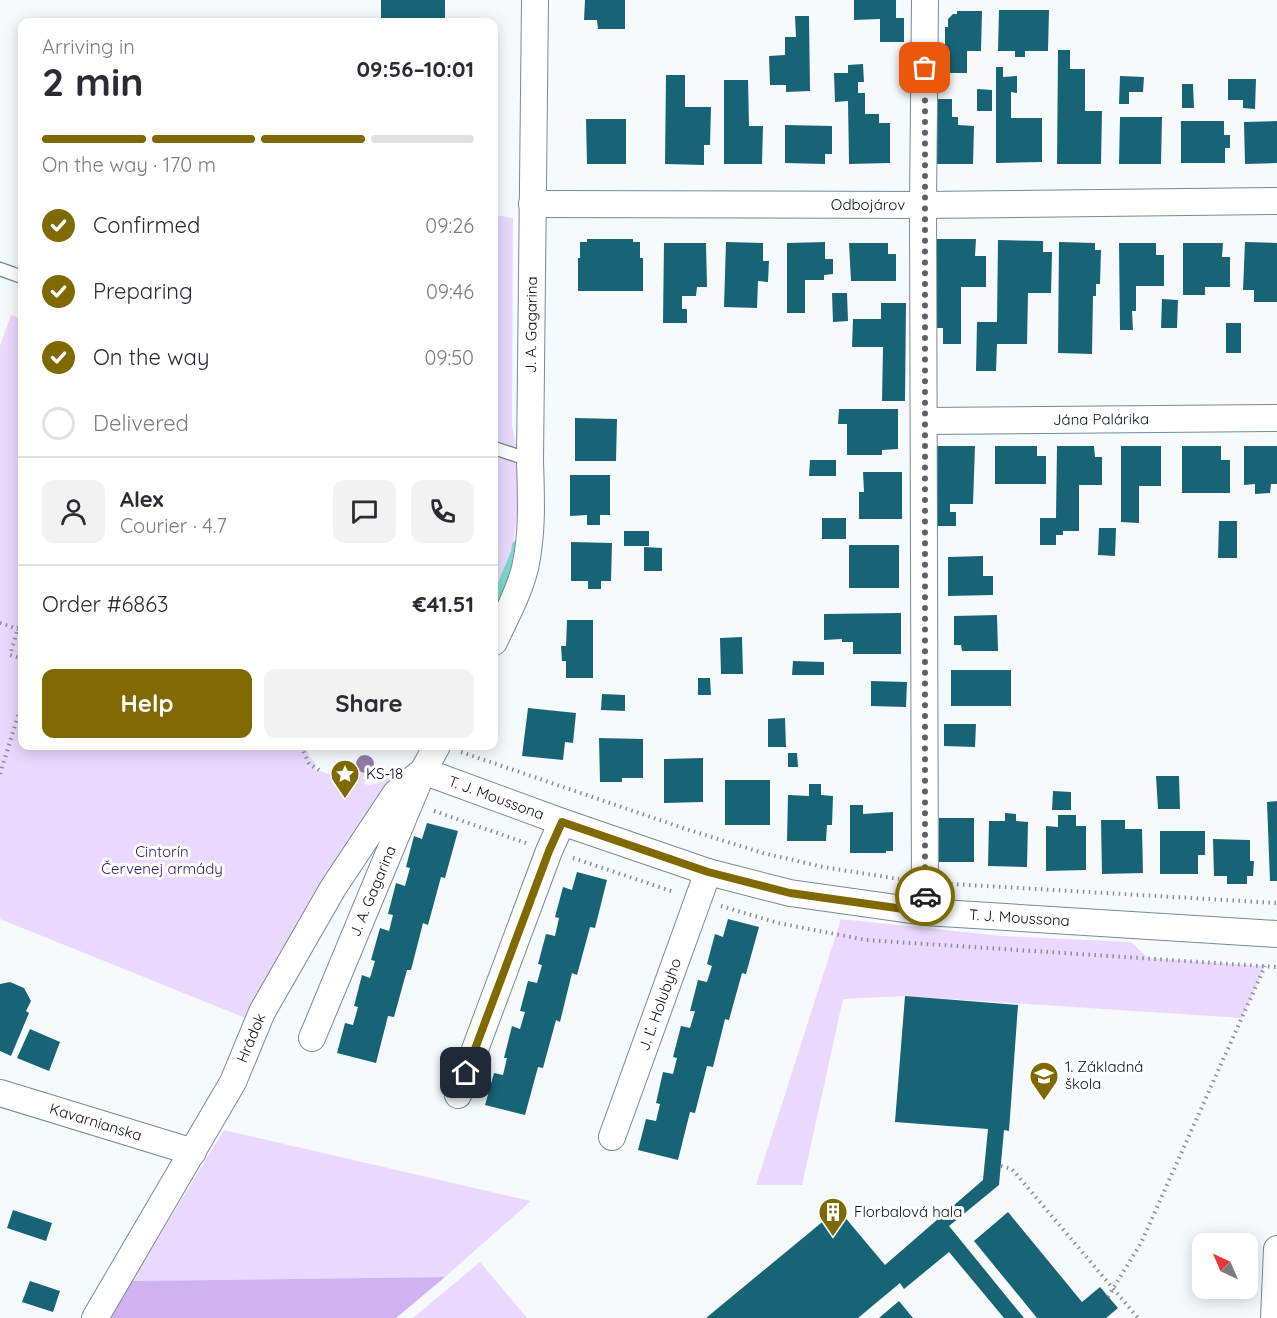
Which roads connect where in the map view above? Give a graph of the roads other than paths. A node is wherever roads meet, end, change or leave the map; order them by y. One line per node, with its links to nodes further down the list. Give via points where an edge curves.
1 (535, 0): 4 (street, J. A. Gagarina)
2 (925, 0): 5 (street)
3 (1277, 201): 5 (street, Odbojárov)
4 (532, 204): 5 (street, Odbojárov); 11 (street, J. A. Gagarina)
5 (923, 205): 9 (street)
6 (0, 269): 7 (lane)
7 (18, 276)
8 (1277, 418): 9 (street, Jána Palárika)
9 (924, 421): 17 (street)
10 (498, 449): 11 (lane)
11 (530, 460): 12 (street, J. A. Gagarina, via 532,515 525,569)
12 (498, 634)
13 (444, 750): 14 (street, J. A. Gagarina)
14 (423, 771): 15 (street, T. J. Moussona); 19 (street, J. A. Gagarina); 23 (street, Hrádok, via 396,793 333,888 262,1012 233,1082)
15 (562, 822): 16 (street, T. J. Moussona); 21 (street)
16 (708, 872): 17 (street, T. J. Moussona, via 790,893); 22 (street, J. Ľ. Holubyho)
17 (925, 912): 18 (street, T. J. Moussona)
18 (1277, 934)
19 (312, 1038)
20 (0, 1093): 23 (street, Kavarnianska)
21 (458, 1095)
22 (612, 1137)
23 (193, 1152): 25 (street, Hrádok)
24 (1277, 1249): 26 (street)
25 (96, 1318)
26 (1274, 1318)

